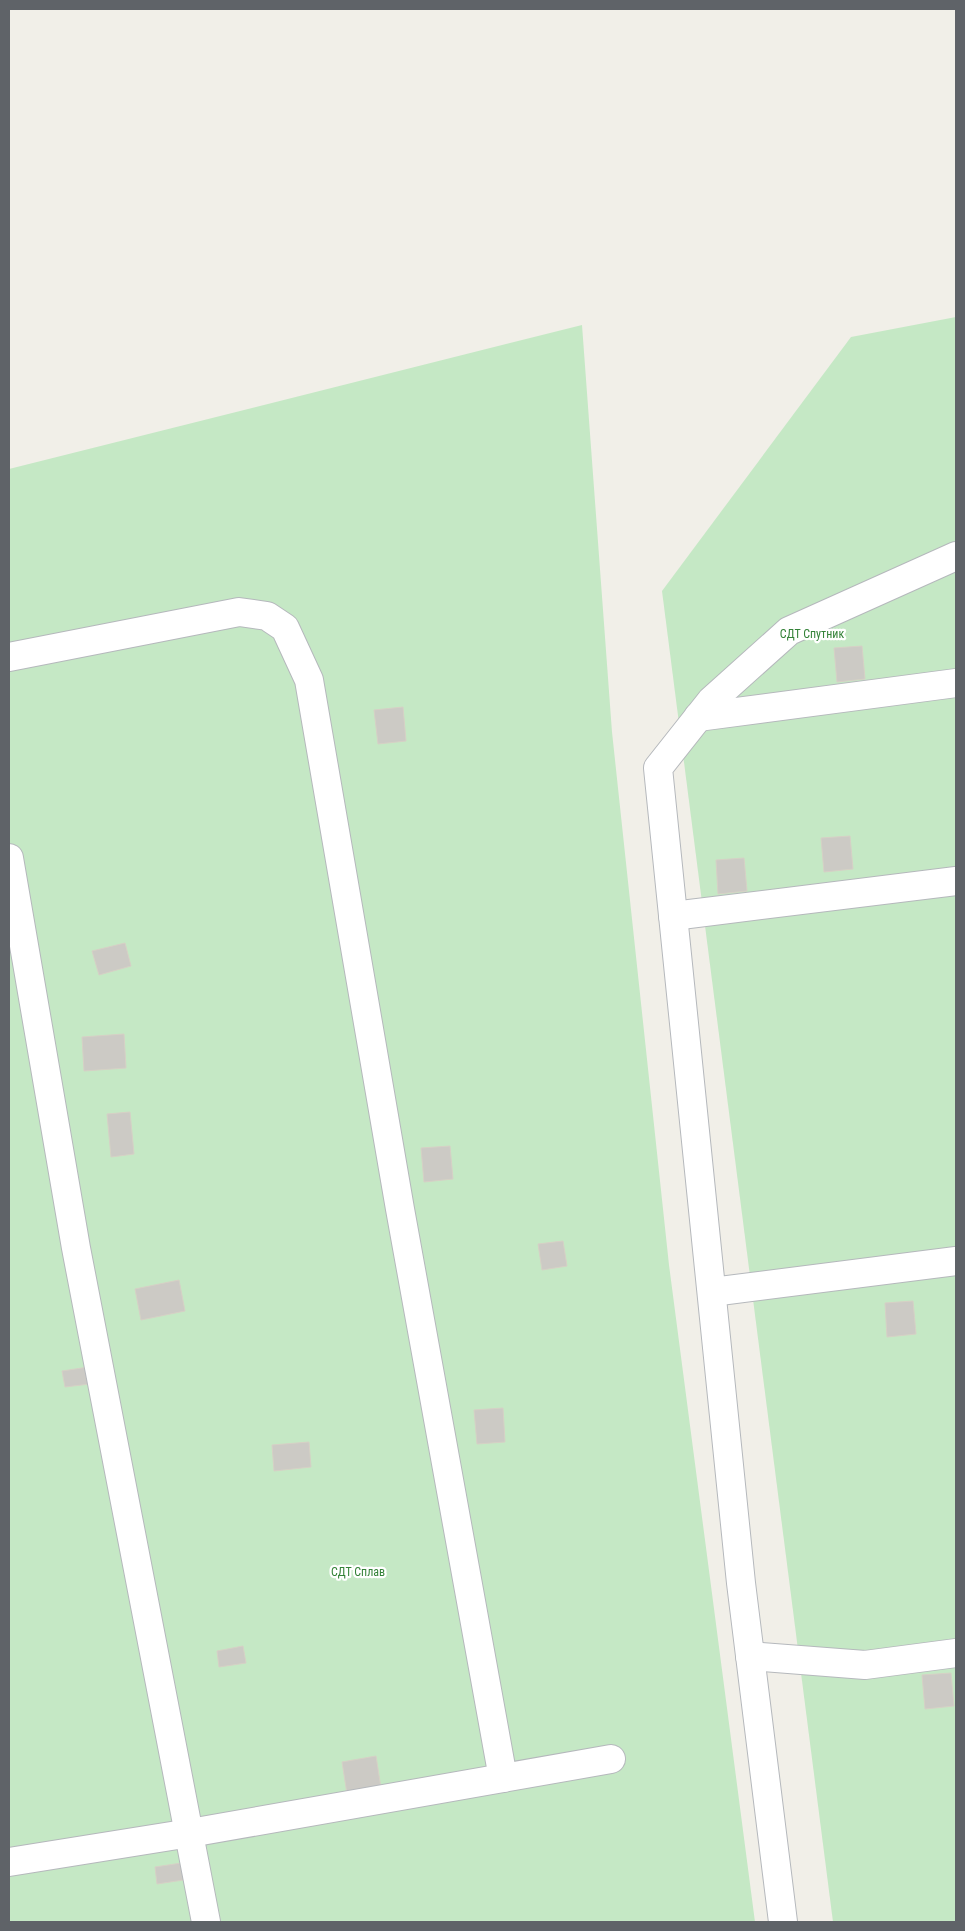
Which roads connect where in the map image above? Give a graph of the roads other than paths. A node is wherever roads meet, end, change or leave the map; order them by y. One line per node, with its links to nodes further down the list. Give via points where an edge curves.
1 (956, 556): 4 (street, via 789,631 710,701)
2 (9, 657): 13 (street, via 239,612 267,616 285,628 309,680)
3 (956, 683): 4 (street)
4 (698, 717): 7 (street, via 658,768)
5 (9, 858): 14 (street, via 76,1248)
6 (956, 880): 7 (street)
7 (673, 916): 9 (street)
8 (956, 1261): 9 (street)
9 (712, 1292): 11 (street)
10 (956, 1653): 11 (street, via 865,1665)
11 (750, 1656): 17 (street)
12 (611, 1759): 13 (street)
13 (503, 1778): 14 (street)
14 (190, 1833): 15 (street); 16 (street)
15 (9, 1862)
16 (206, 1922)
17 (784, 1922)

